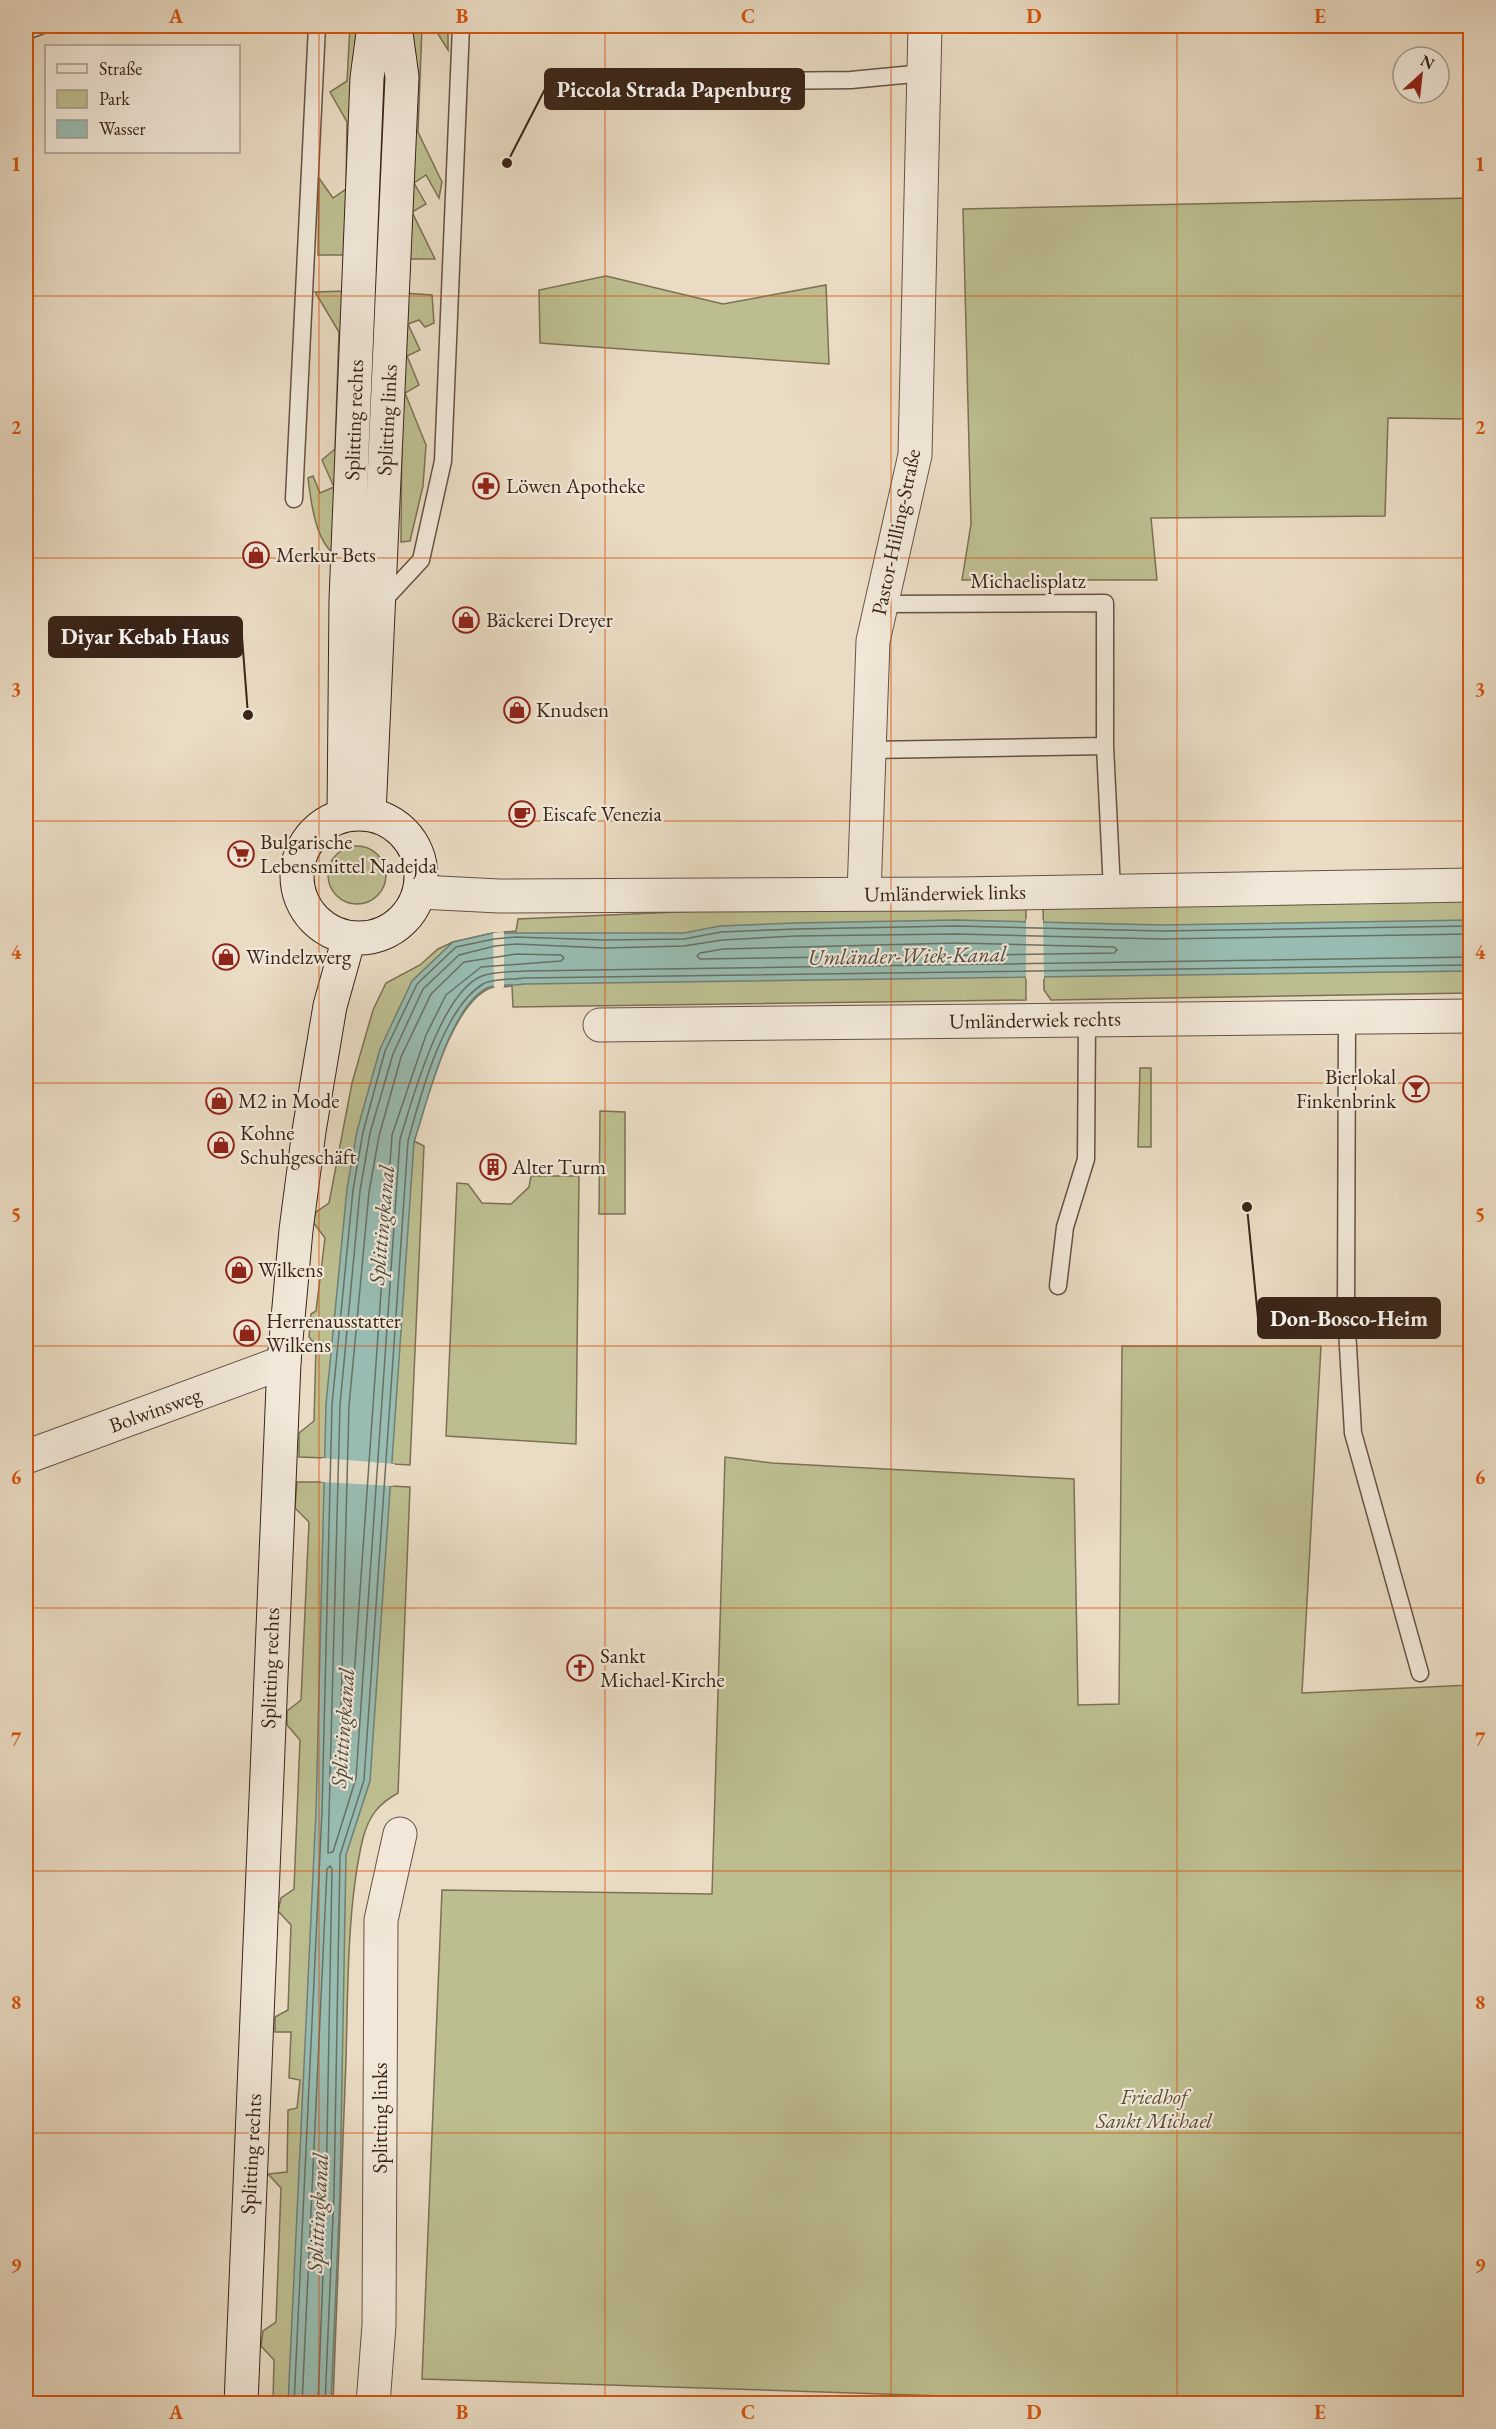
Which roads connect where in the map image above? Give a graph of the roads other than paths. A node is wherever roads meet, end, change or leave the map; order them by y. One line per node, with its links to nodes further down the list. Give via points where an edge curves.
1 (40, 26): 7 (lane)
2 (317, 26): 10 (lane)
3 (374, 26): 15 (street, Splitting rechts, via 367,78 347,588)
4 (395, 26): 12 (street, Splitting links, via 402,77)
5 (461, 26): 12 (lane, via 443,461 421,560)
6 (925, 26): 8 (street, Pastor-Hilling-Straße)
7 (26, 31)
8 (924, 73): 9 (lane, via 851,80); 11 (street, Pastor-Hilling-Straße, via 915,455)
9 (659, 82)
10 (294, 499)
11 (881, 604): 13 (lane, Michaelisplatz, via 1105,603); 14 (street, Pastor-Hilling-Straße, via 873,641)
12 (379, 605): 15 (street, Splitting links)
13 (1105, 746): 14 (lane); 17 (lane, Michaelisplatz)
14 (871, 750): 19 (street, Pastor-Hilling-Straße)
15 (356, 815): 18 (street, via 389,821 405,834 422,872); 20 (street, via 326,823 311,836 296,872 298,892 306,910 319,924)
16 (1470, 885): 17 (street, Umländerwiek links)
17 (1112, 891): 19 (street, Umländerwiek links)
18 (420, 892): 19 (street, Umländerwiek links, via 499,896); 20 (street, via 411,911 396,927 377,936)
19 (864, 894)
20 (349, 938): 26 (street, Splitting rechts, via 330,1006 309,1131)
21 (1347, 1016): 22 (street, Umländerwiek rechts); 23 (street, Umländerwiek rechts); 28 (lane, via 1346,1312 1353,1433)
22 (1470, 1016)
23 (1087, 1020): 24 (street, Umländerwiek rechts); 25 (lane, via 1086,1159 1065,1227)
24 (600, 1025)
25 (1058, 1286)
26 (284, 1362): 27 (street, Bolwinsweg); 30 (street, Splitting rechts)
27 (26, 1456)
28 (1420, 1673)
29 (400, 1834): 31 (street, Splitting links, via 381,1920 379,2325)
30 (241, 2403)
31 (373, 2403)

